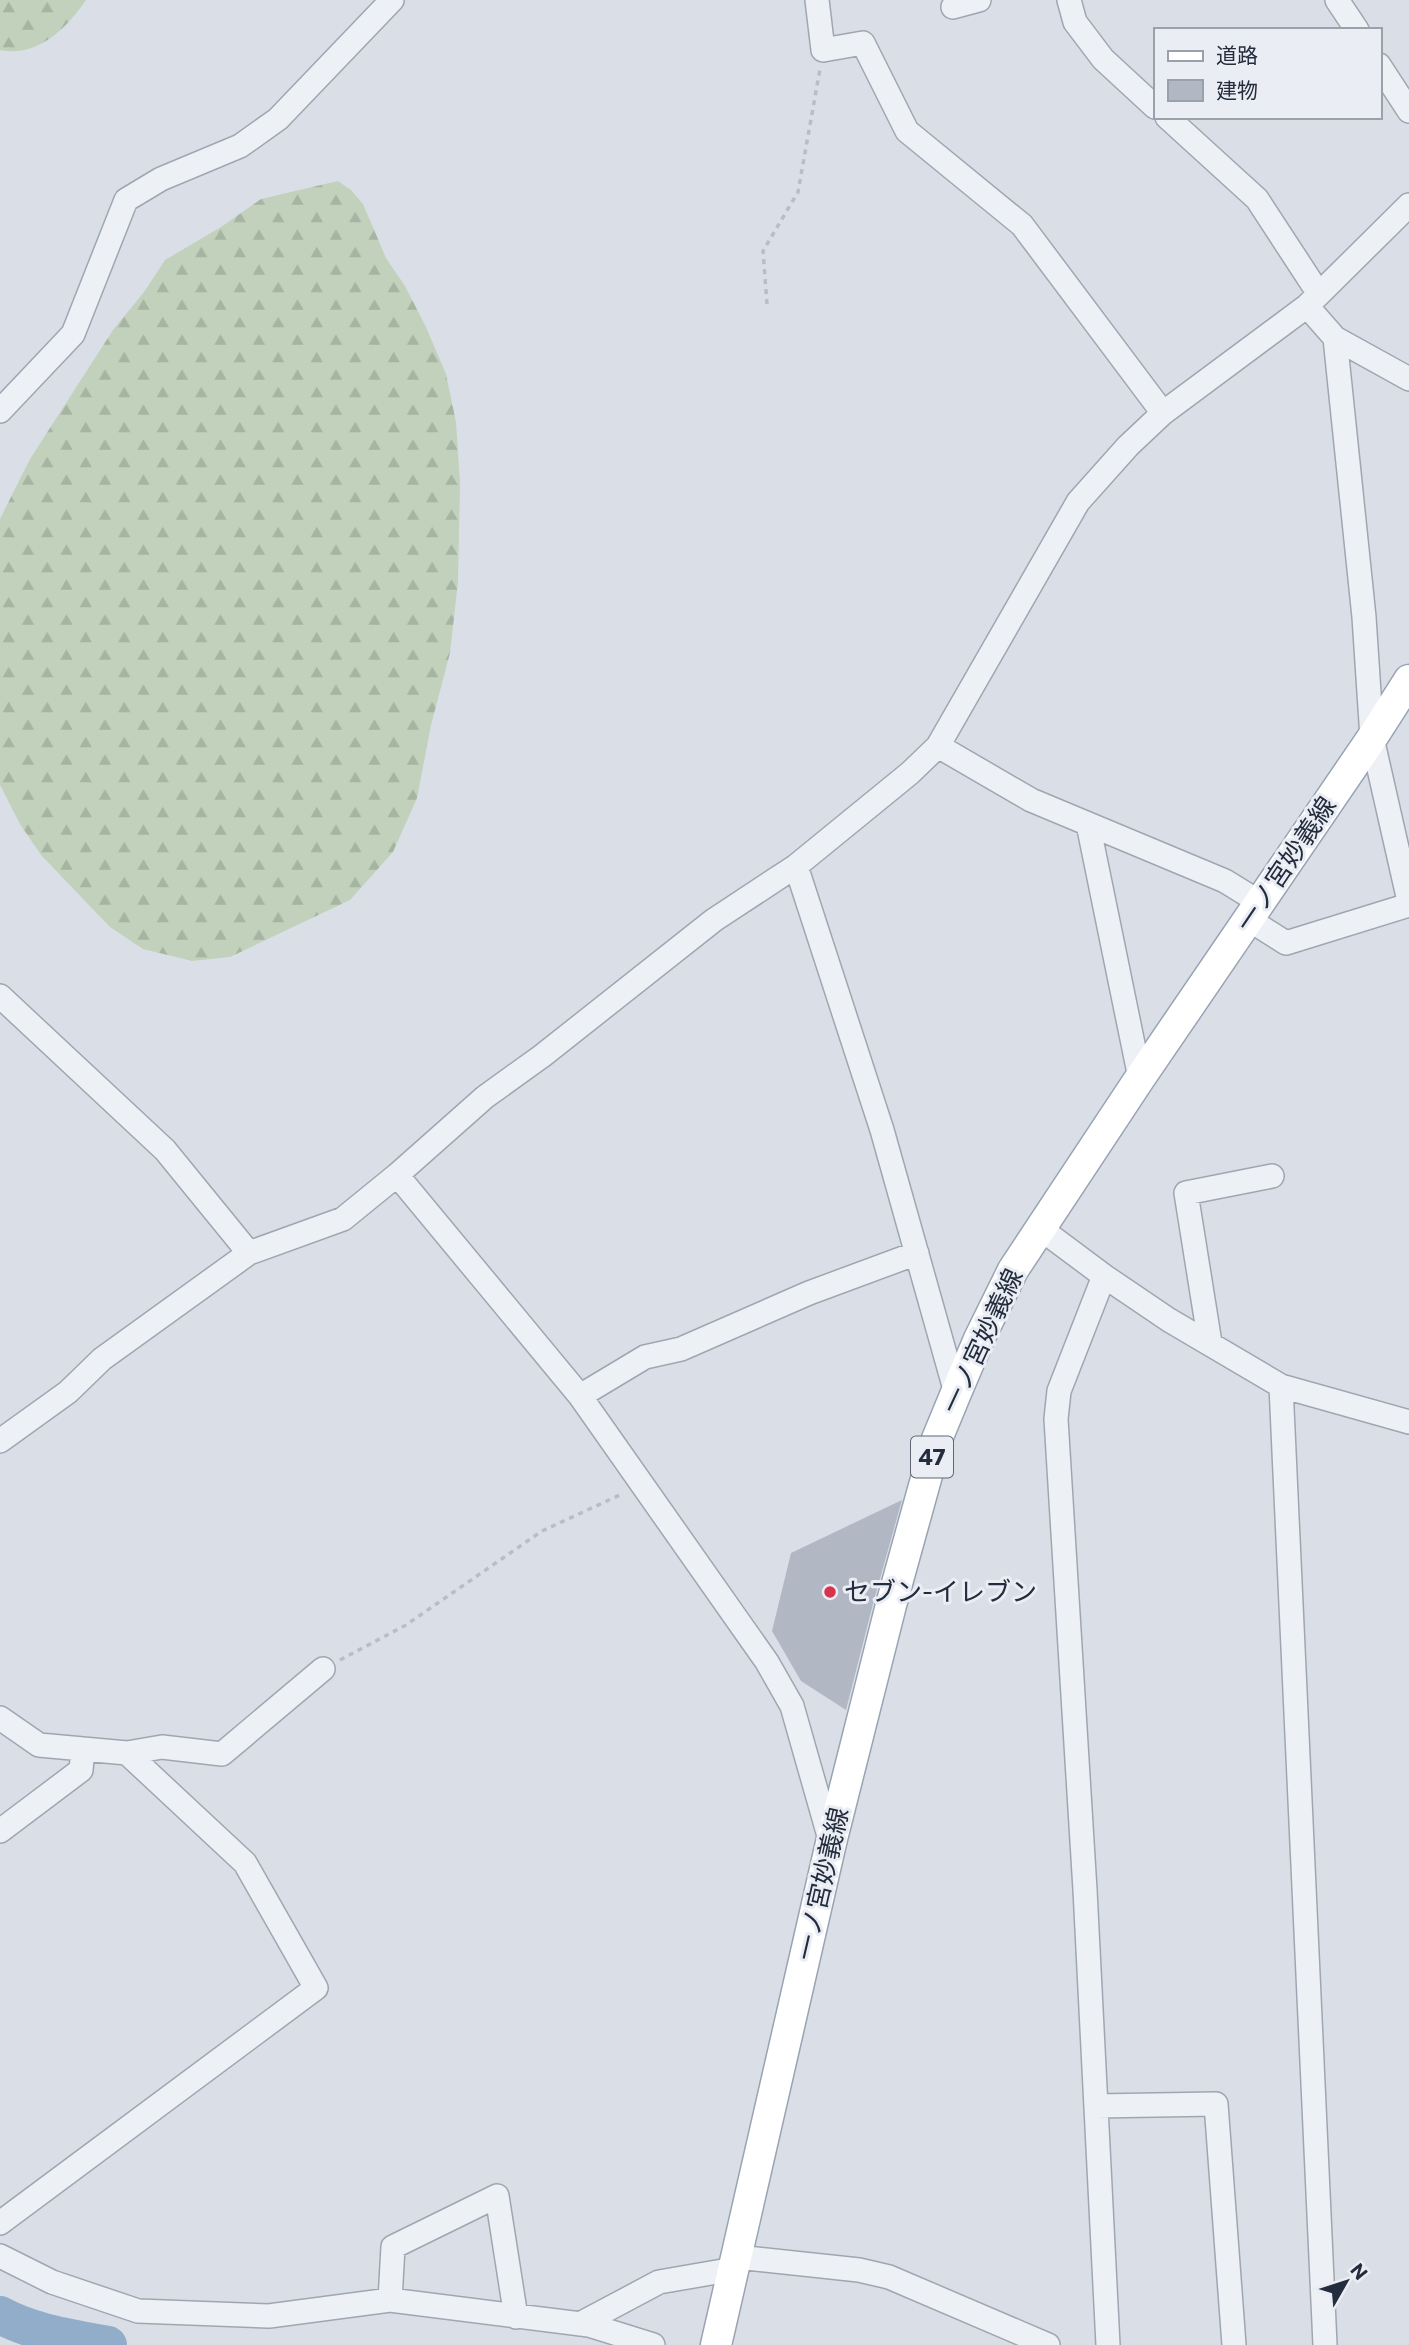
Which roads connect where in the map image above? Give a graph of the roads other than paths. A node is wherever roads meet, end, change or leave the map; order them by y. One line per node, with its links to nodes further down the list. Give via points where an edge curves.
1 (392, 0): 16 (street, via 278,119 240,146 126,200 73,334)
2 (817, 0): 17 (street, via 823,50 863,43 907,131 1022,225)
3 (979, 0): 6 (street)
4 (1069, 0): 9 (street, via 1075,22 1103,59)
5 (1338, 0): 7 (street)
6 (953, 7)
7 (1356, 28)
8 (1381, 68): 10 (street)
9 (1154, 106)
10 (1409, 111)
11 (1169, 119): 13 (street, via 1257,199)
12 (1409, 205): 13 (street)
13 (1313, 300): 14 (street); 17 (street)
14 (1335, 338): 15 (street); 19 (street)
15 (1409, 379)
16 (0, 411)
17 (1163, 413): 20 (street, via 1078,502)
18 (1409, 680): 19 (main road, 一ノ宮妙義線 / 47)
19 (1372, 738): 23 (street); 24 (main road, 一ノ宮妙義線 / 47)
20 (938, 746): 21 (street, via 1031,800); 22 (street)
21 (1088, 824): 24 (street, via 1225,881); 26 (street)
22 (796, 866): 27 (street, via 714,920 485,1097); 31 (street, via 883,1130)
23 (1408, 892): 24 (street, via 1286,943)
24 (1254, 910): 26 (main road, 一ノ宮妙義線 / 47)
25 (0, 996): 30 (street, via 165,1150)
26 (1140, 1078): 29 (main road, 一ノ宮妙義線 / 47)
27 (397, 1175): 30 (street, via 343,1219); 36 (street)
28 (1272, 1175): 33 (street, via 1186,1193)
29 (1041, 1229): 32 (street); 35 (main road, 一ノ宮妙義線 / 47, via 1013,1270)
30 (249, 1253): 38 (street, via 102,1359 68,1392)
31 (917, 1253): 35 (street); 36 (street, via 809,1293 681,1349 645,1357)
32 (1104, 1276): 33 (street); 45 (street, via 1059,1391 1056,1419)
33 (1210, 1343): 34 (street)
34 (1282, 1386): 37 (street); 57 (street)
35 (956, 1393): 44 (main road, 一ノ宮妙義線 / 47, via 937,1439)
36 (580, 1396): 44 (street, via 767,1662 792,1706)
37 (1409, 1422)
38 (4, 1430)
39 (323, 1669): 42 (street, via 222,1754 162,1747)
40 (0, 1718): 41 (street, via 39,1745)
41 (83, 1749): 42 (street); 43 (street, via 81,1770)
42 (127, 1753): 46 (street, via 246,1863 316,1988)
43 (0, 1830)
44 (831, 1843): 48 (main road, 一ノ宮妙義線 / 47)
45 (1096, 2106): 55 (street); 56 (street, via 1216,2104)
46 (0, 2223)
47 (0, 2256): 49 (street, via 52,2282 138,2311 269,2316)
48 (735, 2263): 51 (street, via 659,2282); 53 (main road, 一ノ宮妙義線 / 47); 54 (street, via 859,2270 889,2277)
49 (390, 2300): 50 (street); 50 (street, via 393,2246 497,2196)
50 (516, 2317): 51 (street)
51 (580, 2324): 52 (street)
52 (653, 2345)
53 (716, 2345)
54 (1048, 2345)
55 (1108, 2345)
56 (1234, 2345)
57 (1325, 2345)

